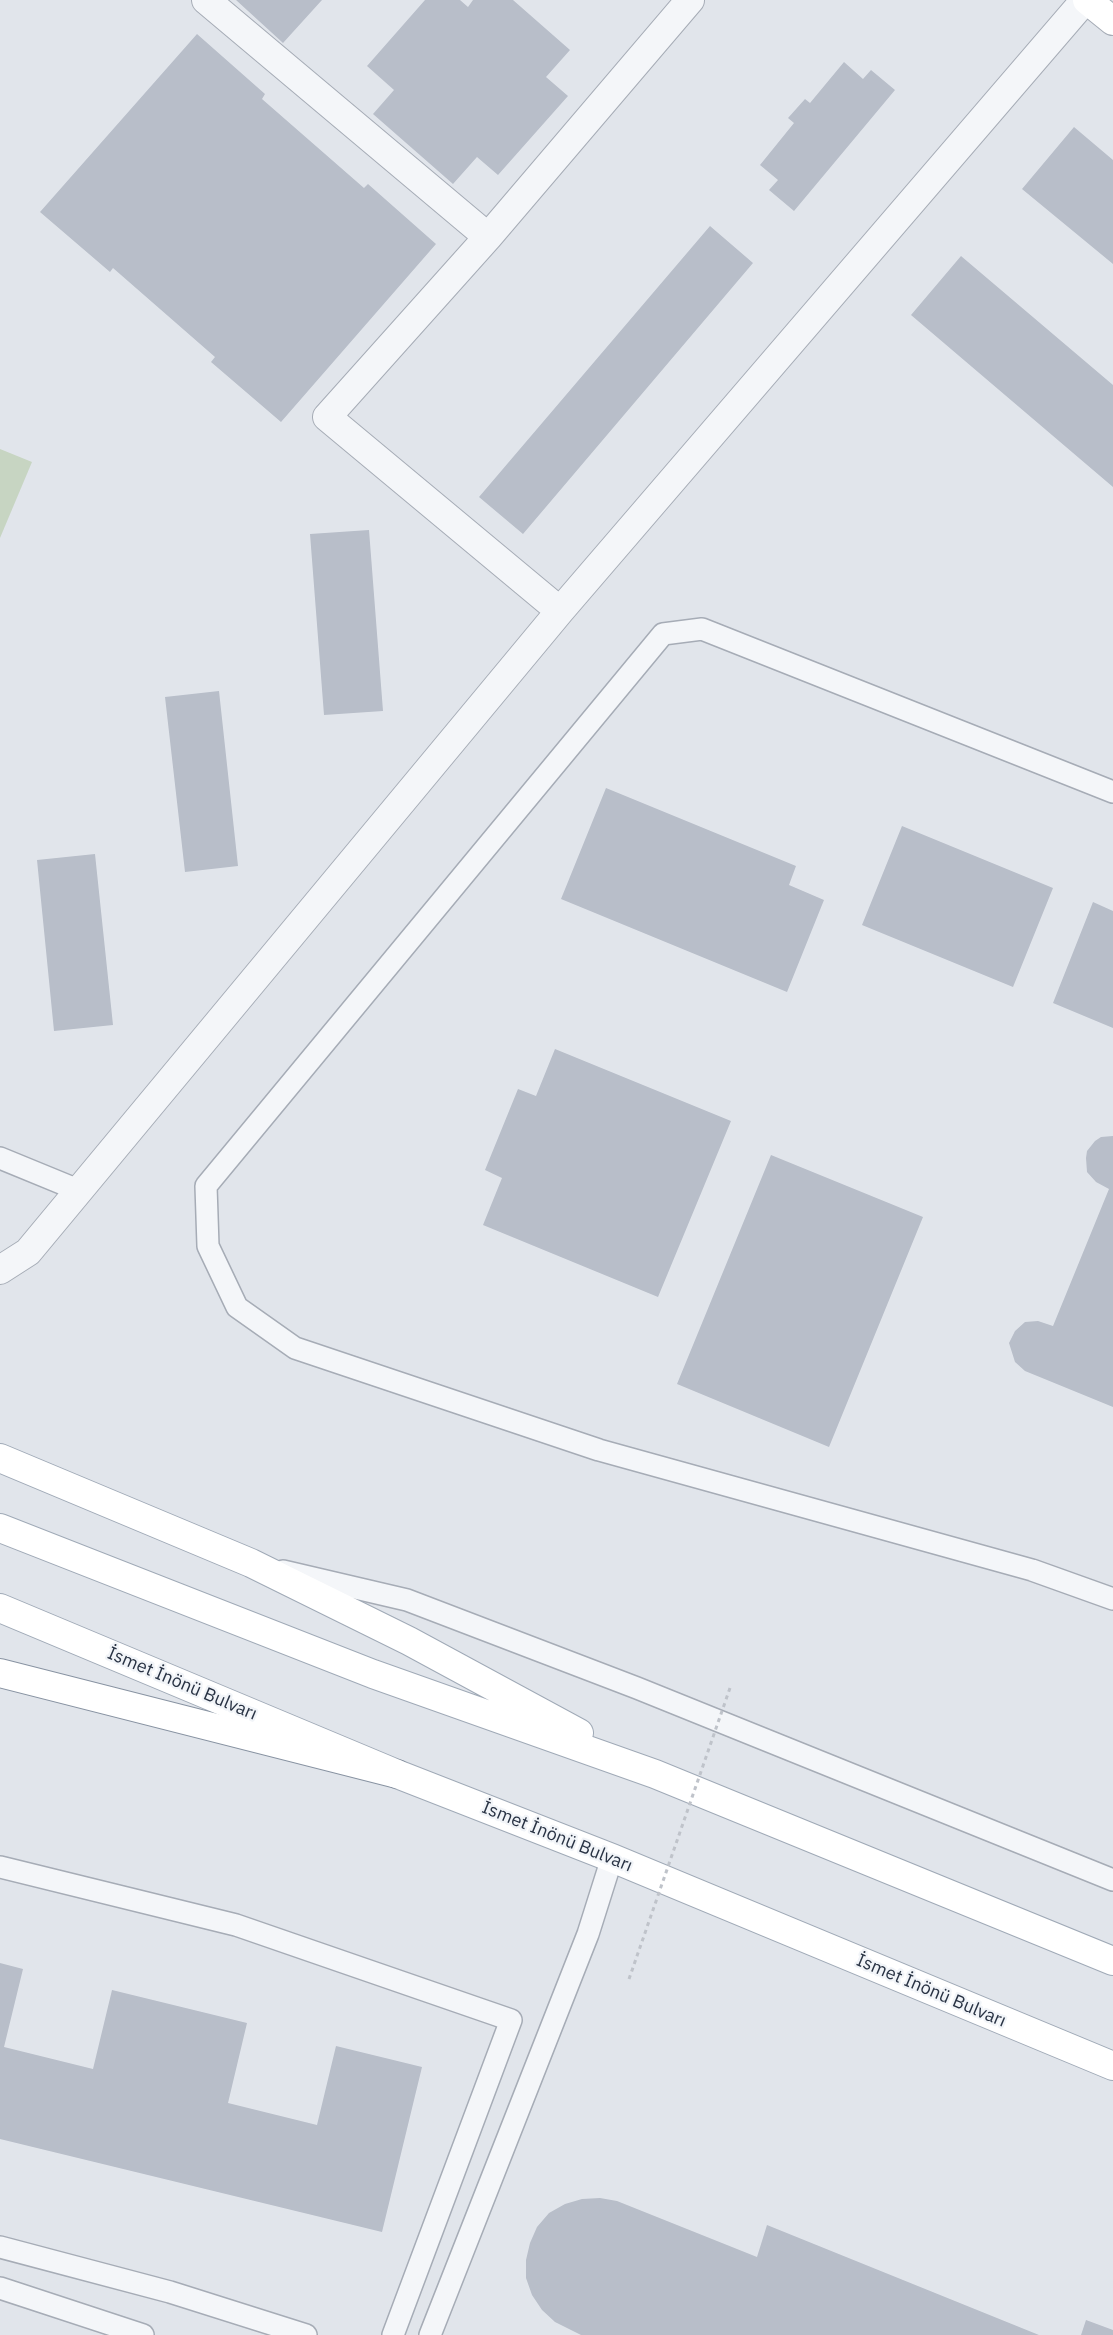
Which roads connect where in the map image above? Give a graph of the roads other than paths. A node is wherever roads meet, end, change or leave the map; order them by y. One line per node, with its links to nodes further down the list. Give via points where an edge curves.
1 (206, 0): 5 (street)
2 (690, 0): 5 (street)
3 (1086, 0): 4 (main road); 6 (street)
4 (1113, 22)
5 (488, 237): 6 (street, via 327,417)
6 (560, 610): 9 (street)
7 (1113, 792): 14 (lane, via 702,629 663,634 206,1186 208,1246 237,1307 295,1348 599,1450 1032,1570)
8 (0, 1158): 9 (lane)
9 (78, 1190): 10 (street, via 28,1252)
10 (0, 1270)
11 (0, 1458): 13 (main road)
12 (0, 1528): 18 (main road, via 373,1674)
13 (251, 1563): 18 (main road, via 409,1641); 21 (lane, via 407,1600 646,1692)
14 (1113, 1599)
15 (0, 1608): 17 (main road, İsmet İnönü Bulvarı)
16 (0, 1673): 17 (main road)
17 (397, 1774): 19 (main road, İsmet İnönü Bulvarı)
18 (655, 1774): 22 (main road)
19 (612, 1858): 23 (main road, İsmet İnönü Bulvarı); 29 (lane, via 588,1934)
20 (0, 1867): 28 (lane, via 236,1925 511,2020)
21 (1113, 1880)
22 (1113, 1961)
23 (1113, 2066)
24 (0, 2247): 27 (lane, via 170,2292)
25 (0, 2288): 26 (lane)
26 (142, 2335)
27 (306, 2335)
28 (393, 2335)
29 (430, 2335)

